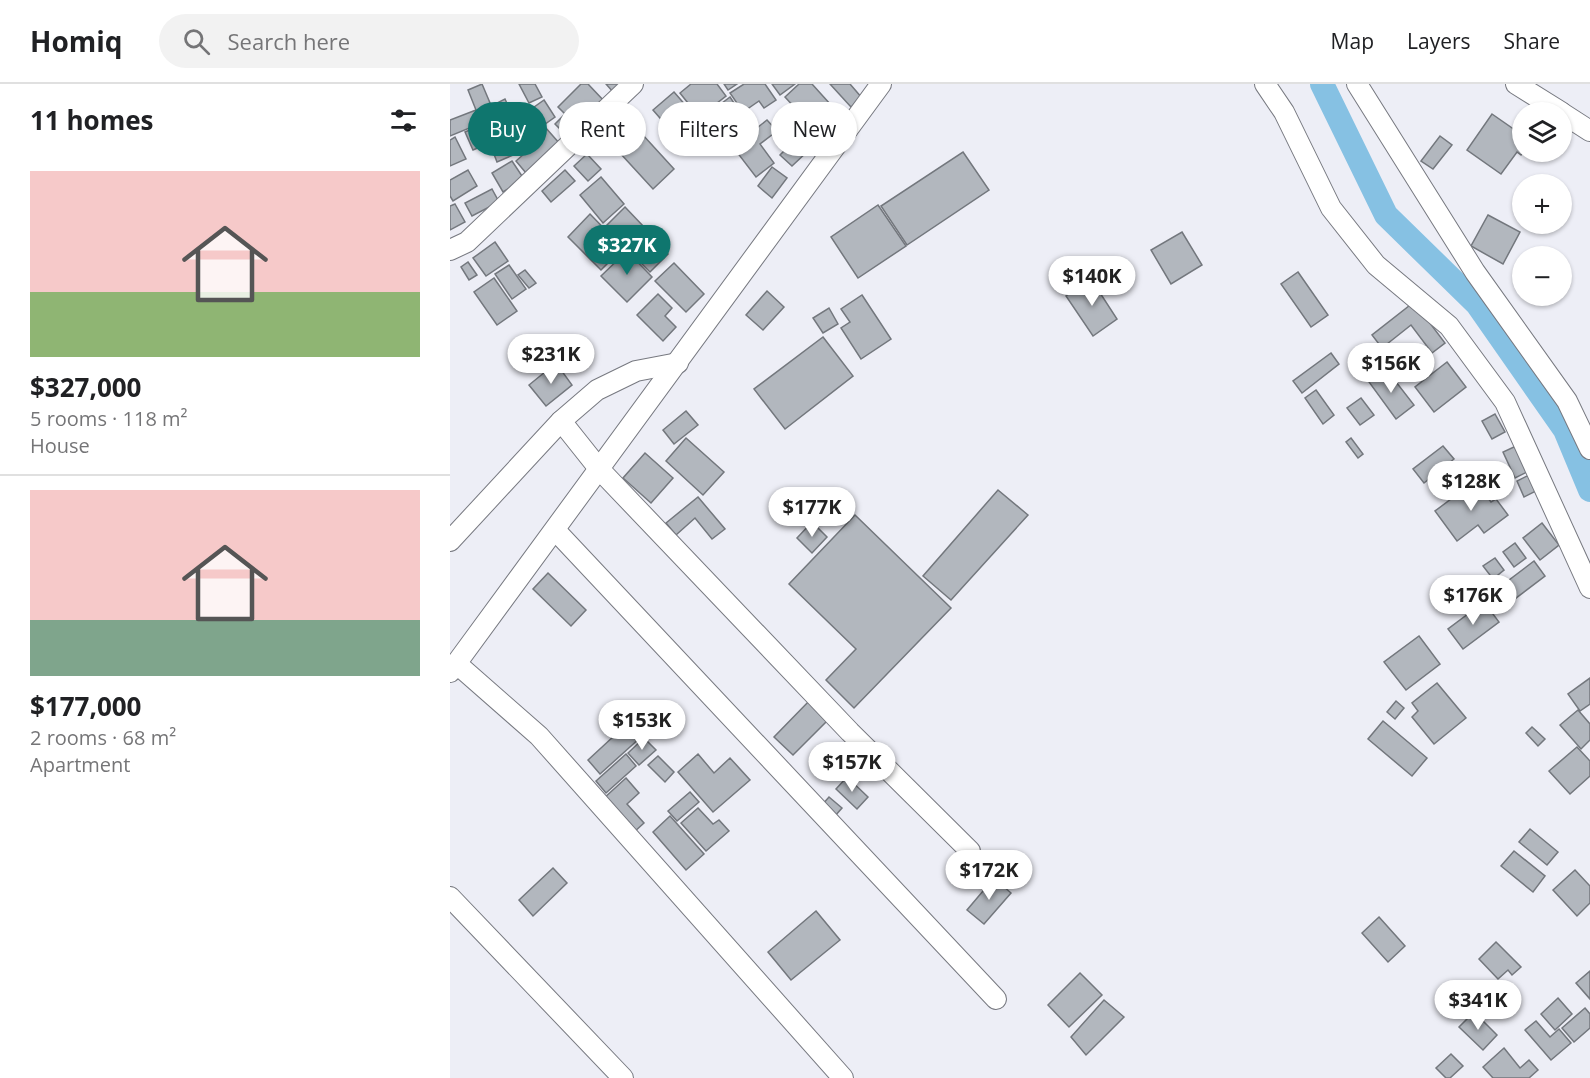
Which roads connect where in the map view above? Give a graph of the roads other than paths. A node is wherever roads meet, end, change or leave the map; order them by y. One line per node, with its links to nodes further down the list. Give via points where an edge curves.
1 (633, 84): 9 (street, via 467,242)
2 (881, 84): 10 (street)
3 (1265, 84): 16 (street, via 1284,112 1331,208 1376,264 1449,326 1505,402)
4 (1357, 84): 12 (street, via 1475,272 1567,401)
5 (1516, 84): 6 (street)
6 (1544, 102)
7 (1572, 120): 8 (street)
8 (1590, 131)
9 (450, 250)
10 (678, 363): 11 (street, via 636,372 597,390); 13 (street)
11 (561, 421): 13 (street); 15 (street)
12 (1590, 448)
13 (600, 470): 14 (street); 18 (street, via 850,732)
14 (556, 531): 17 (street); 20 (street)
15 (450, 541)
16 (1590, 588)
17 (453, 668): 22 (street, via 539,736)
18 (970, 851)
19 (450, 897): 21 (street)
20 (996, 999)
21 (623, 1078)
22 (843, 1078)

